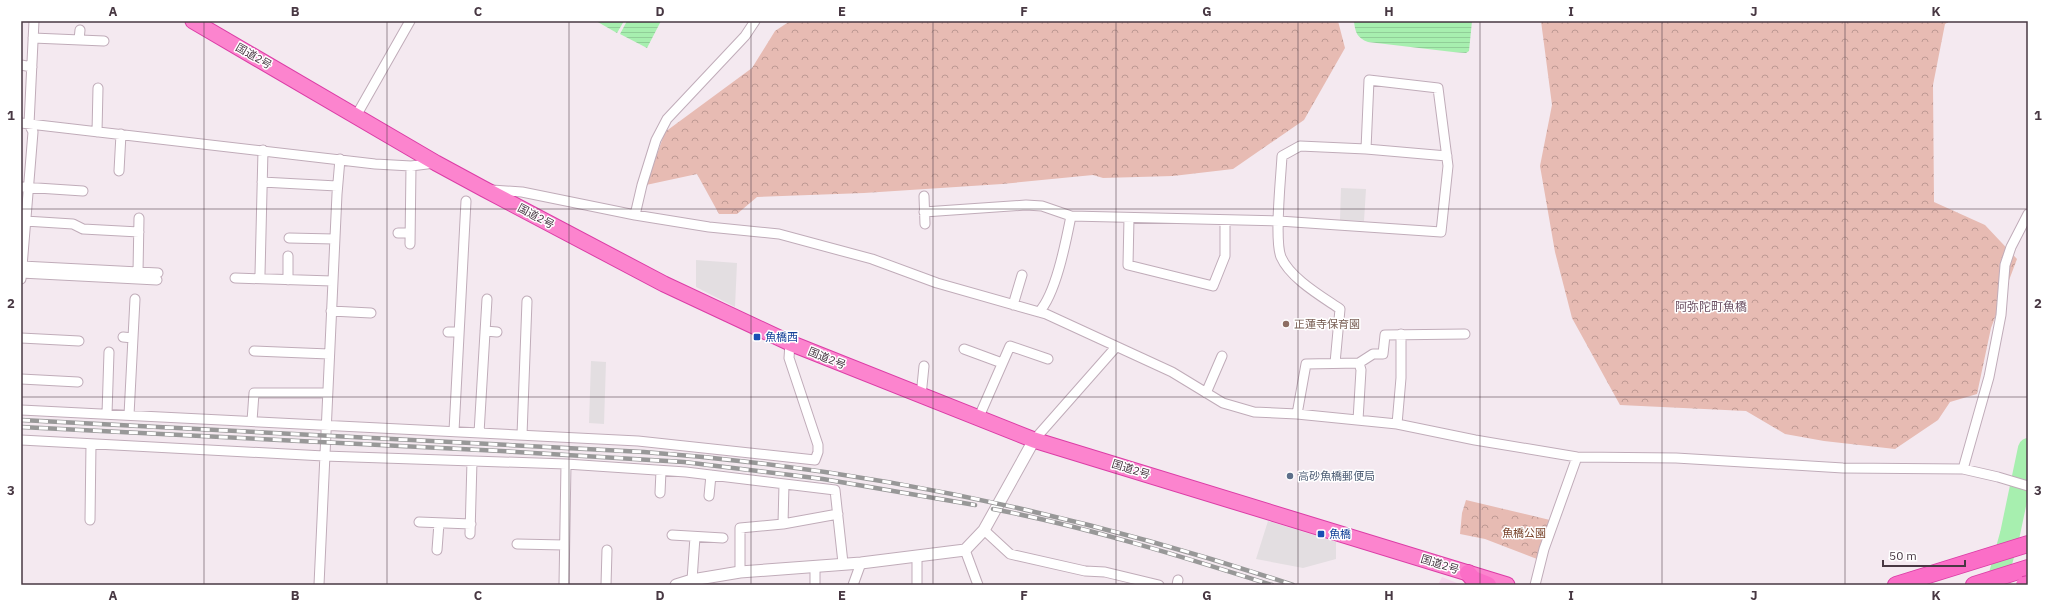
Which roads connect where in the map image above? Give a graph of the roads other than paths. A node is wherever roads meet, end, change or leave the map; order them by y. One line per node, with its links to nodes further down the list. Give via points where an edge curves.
1 (34, 21): 6 (street)
2 (193, 21): 12 (highway, 国道2号)
3 (410, 21): 12 (street)
4 (755, 21): 32 (street, via 745,36 667,119 656,140)
5 (80, 30): 7 (street)
6 (33, 38): 7 (street); 10 (street)
7 (79, 40): 8 (street)
8 (104, 41)
9 (21, 65): 10 (street)
10 (32, 67): 13 (street)
11 (98, 88): 14 (street)
12 (356, 116): 20 (highway, 国道2号)
13 (25, 124): 14 (street); 25 (street, via 33,132)
14 (97, 132): 15 (street)
15 (121, 134): 17 (street); 22 (street)
16 (1366, 149): 18 (street); 18 (street, via 1369,80 1438,88); 40 (street, via 1300,146 1282,156)
17 (263, 150): 19 (street); 23 (street)
18 (1447, 156): 40 (street, via 1440,232)
19 (340, 158): 21 (street); 24 (street)
20 (436, 163): 21 (street); 26 (highway, 国道2号)
21 (411, 166): 44 (street)
22 (119, 172)
23 (262, 182): 24 (street); 49 (street)
24 (337, 186): 46 (street)
25 (24, 187): 27 (street); 39 (street)
26 (484, 189): 32 (street, via 522,192); 76 (highway, 国道2号, via 664,284)
27 (83, 190)
28 (924, 196): 30 (street)
29 (466, 201): 37 (street)
30 (924, 212): 33 (street, via 1026,205 1042,206); 41 (street)
31 (2028, 214): 112 (street, via 2005,265 2001,315 1989,377)
32 (635, 215): 62 (street, via 709,228 779,234 872,259 937,284)
33 (1072, 216): 35 (street); 64 (street, via 1046,304)
34 (139, 218): 42 (street)
35 (1129, 218): 38 (street); 38 (street, via 1128,265 1213,286 1225,256)
36 (455, 220): 37 (street)
37 (465, 220): 68 (street)
38 (1224, 220): 40 (street)
39 (25, 221): 42 (street, via 73,224 83,229); 51 (street)
40 (1279, 221): 85 (street, via 1280,257 1309,288 1340,308)
41 (925, 224)
42 (139, 232): 52 (street)
43 (398, 233): 44 (street)
44 (410, 233): 47 (street)
45 (289, 238): 46 (street)
46 (334, 239): 58 (street)
47 (410, 244)
48 (250, 255): 49 (street)
49 (260, 255): 53 (street)
50 (288, 256): 57 (street)
51 (22, 270): 52 (street); 52 (street, via 158,276); 56 (street)
52 (138, 272)
53 (260, 274)
54 (1022, 275): 62 (street)
55 (235, 278): 57 (street)
56 (21, 279)
57 (288, 280): 58 (street)
58 (332, 281): 63 (street)
59 (135, 299): 74 (street)
60 (488, 299): 66 (street)
61 (527, 301): 104 (street)
62 (1013, 305): 64 (street)
63 (331, 312): 65 (street); 81 (street)
64 (1039, 312): 77 (street)
65 (371, 313)
66 (486, 331): 69 (street); 103 (street)
67 (448, 332): 68 (street)
68 (458, 332): 102 (street)
69 (497, 332)
70 (1401, 334): 71 (street); 86 (street, via 1385,335 1383,354 1373,354); 101 (street)
71 (1465, 334)
72 (21, 338): 75 (street)
73 (123, 338): 74 (street)
74 (133, 338): 96 (street)
75 (78, 341)
76 (790, 343): 92 (highway, 国道2号); 104 (street, via 789,358 818,445 815,460 638,441)
77 (1116, 347): 91 (street, via 1172,372); 106 (street)
78 (964, 349): 84 (street)
79 (254, 351): 81 (street)
80 (109, 352): 94 (street)
81 (329, 354): 90 (street)
82 (1222, 356): 91 (street)
83 (1048, 359): 84 (street, via 1010,346)
84 (1002, 363): 97 (street)
85 (1335, 363): 86 (street); 95 (street, via 1306,364)
86 (1359, 363): 99 (street, via 1361,370)
87 (924, 366): 92 (street)
88 (21, 379): 89 (street)
89 (78, 382)
90 (327, 393): 98 (street, via 254,393); 100 (street)
91 (1206, 393): 95 (street, via 1223,403 1254,412)
92 (921, 396): 97 (highway, 国道2号)
93 (21, 410): 94 (street)
94 (107, 414): 96 (street)
95 (1297, 414): 99 (street)
96 (129, 415): 98 (street)
97 (978, 418): 106 (highway, 国道2号)
98 (252, 420): 100 (street)
99 (1358, 420): 101 (street)
100 (325, 424): 102 (street); 108 (street)
101 (1397, 424): 109 (street)
102 (454, 431): 103 (street)
103 (479, 433): 104 (street)
104 (522, 435)
105 (21, 440): 107 (street)
106 (1034, 440): 125 (street); 142 (highway, 国道2号)
107 (91, 444): 108 (street); 120 (street)
108 (324, 456): 110 (street); 145 (street)
109 (1577, 457): 112 (street, via 1676,458 1843,468); 156 (street, via 1544,549)
110 (472, 461): 111 (street); 123 (street)
111 (566, 464): 113 (street); 132 (street)
112 (1963, 469): 116 (street, via 1998,476)
113 (661, 471): 114 (street); 117 (street)
114 (711, 475): 115 (street); 118 (street)
115 (784, 484): 119 (street, via 835,490); 124 (street)
116 (2028, 486)
117 (660, 493)
118 (709, 496)
119 (838, 514): 124 (street); 138 (street)
120 (90, 520)
121 (419, 522): 122 (street)
122 (438, 523): 123 (street); 133 (street)
123 (470, 524): 126 (street)
124 (783, 524): 141 (street, via 740,528)
125 (984, 530): 135 (street); 153 (street, via 1010,554)
126 (470, 534)
127 (672, 535): 128 (street)
128 (695, 537): 129 (street); 144 (street)
129 (723, 538)
130 (517, 544): 132 (street)
131 (2028, 544): 157 (highway)
132 (564, 546): 146 (street)
133 (438, 550)
134 (607, 550): 147 (street)
135 (965, 550): 136 (street); 152 (street)
136 (917, 556): 137 (street); 151 (street)
137 (861, 562): 138 (street); 150 (street)
138 (843, 563): 139 (street)
139 (815, 566): 141 (street); 149 (street)
140 (2028, 568): 158 (highway)
141 (740, 572): 144 (street)
142 (1468, 573): 154 (highway, via 1473,579); 155 (highway, 国道2号)
143 (2028, 577): 159 (street)
144 (692, 580): 148 (street)
145 (318, 585)
146 (564, 585)
147 (606, 585)
148 (676, 585)
149 (814, 585)
150 (853, 585)
151 (917, 585)
152 (978, 585)
153 (1159, 585)
154 (1488, 585)
155 (1507, 585)
156 (1535, 585)
157 (1896, 585)
158 (1974, 585)
159 (2026, 585)

